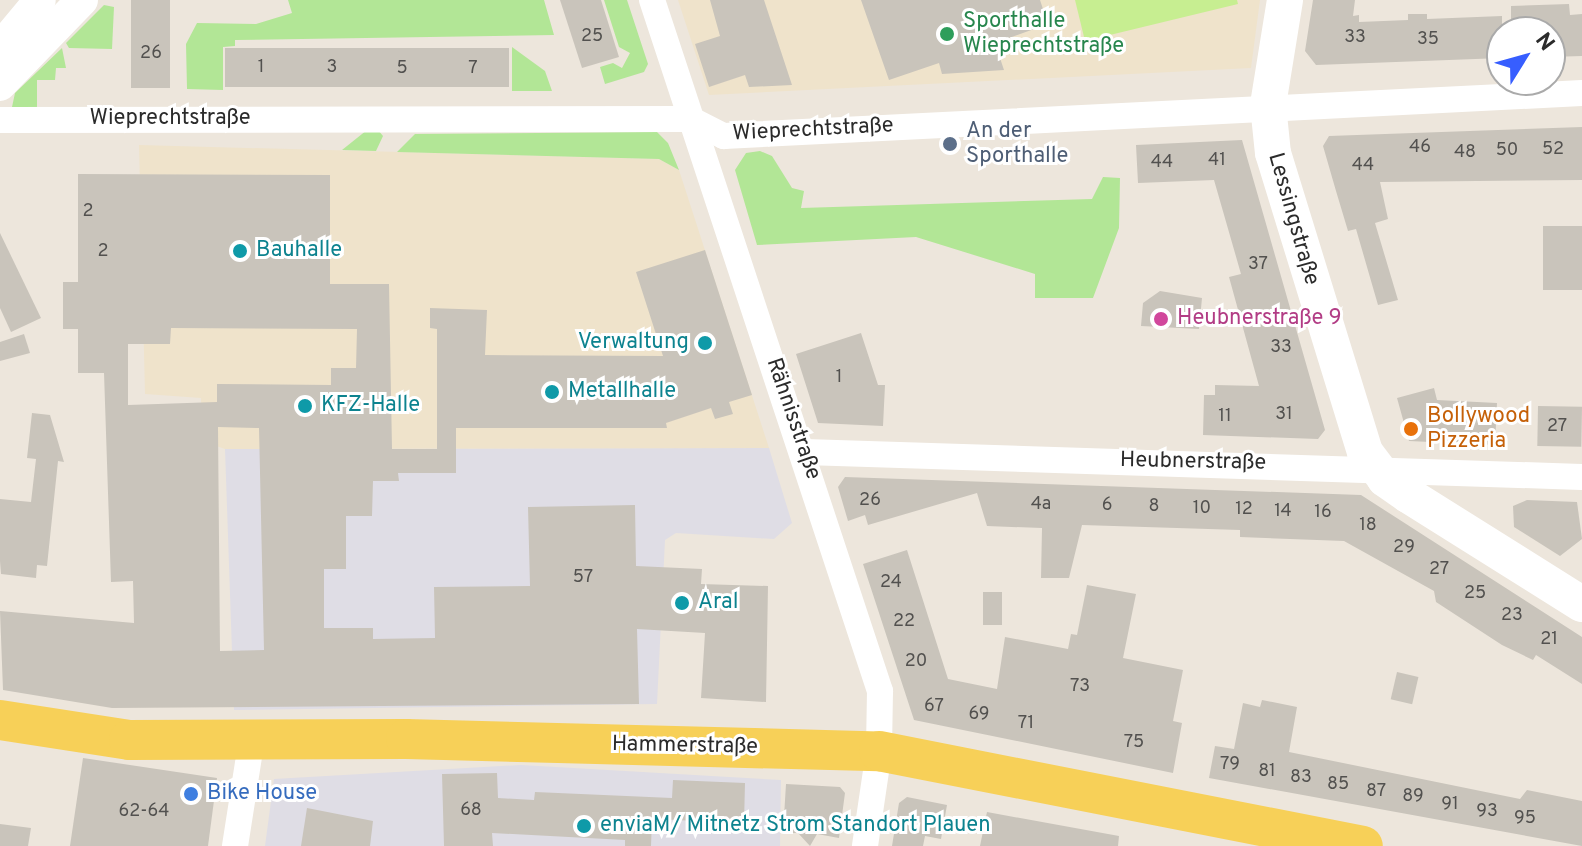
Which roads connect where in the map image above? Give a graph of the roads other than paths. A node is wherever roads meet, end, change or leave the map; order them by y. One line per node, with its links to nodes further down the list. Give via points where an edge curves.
1 (40, 0): 5 (street)
2 (82, 0): 6 (street)
3 (652, 0): 9 (street, Rähnisstraße)
4 (1285, 0): 8 (main road, Lessingstraße)
5 (0, 48)
6 (0, 85)
7 (1582, 93): 8 (street, Wieprechtstraße)
8 (1268, 105): 9 (street, Wieprechtstraße, via 724,136); 12 (main road, Lessingstraße, via 1273,153 1354,428)
9 (690, 119): 10 (street, Wieprechtstraße); 11 (street, Rähnisstraße)
10 (0, 120)
11 (805, 452): 12 (street, Heubnerstraße); 17 (street, Rähnisstraße, via 880,691)
12 (1374, 467): 13 (street, Heubnerstraße); 14 (main road, Lessingstraße, via 1408,495)
13 (1582, 477)
14 (1582, 604)
15 (0, 720): 16 (main road, Hammerstraße, via 129,740)
16 (251, 744): 17 (main road, Hammerstraße, via 406,739); 18 (street)
17 (879, 751): 19 (street, Rähnisstraße); 20 (main road, Hammerstraße)
18 (235, 846)
19 (865, 846)
20 (1363, 846)

